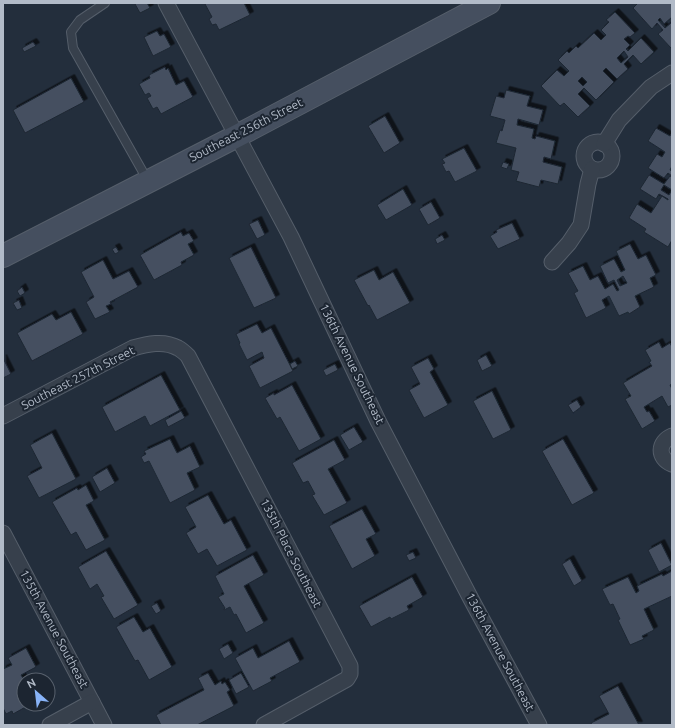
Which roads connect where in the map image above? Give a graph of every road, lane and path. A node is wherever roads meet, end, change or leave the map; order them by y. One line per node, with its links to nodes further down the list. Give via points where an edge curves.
1 (105, 3): 6 (lane, via 80,20 71,32 73,48)
2 (166, 3): 5 (street, 136th Avenue Southeast)
3 (489, 3): 5 (main road, Southeast 256th Street)
4 (672, 73): 8 (street, via 651,87 619,120 604,144 611,152 610,162 602,170 592,169 581,225)
5 (237, 136): 6 (main road, Southeast 256th Street); 18 (street, 136th Avenue Southeast, via 291,237 378,421)
6 (148, 182): 7 (main road, Southeast 256th Street)
7 (3, 256)
8 (552, 262)
9 (178, 347): 10 (street, Southeast 257th Street, via 149,344 132,348); 17 (street, 135th Place Southeast, via 188,356 350,666 347,680)
10 (3, 416)
11 (672, 436): 12 (street, via 666,439 661,449 665,460)
12 (672, 464)
13 (3, 533): 14 (street, 135th Avenue Southeast)
14 (92, 702): 15 (street); 16 (street, 135th Avenue Southeast)
15 (50, 725)
16 (104, 725)
17 (264, 725)
18 (539, 725)

